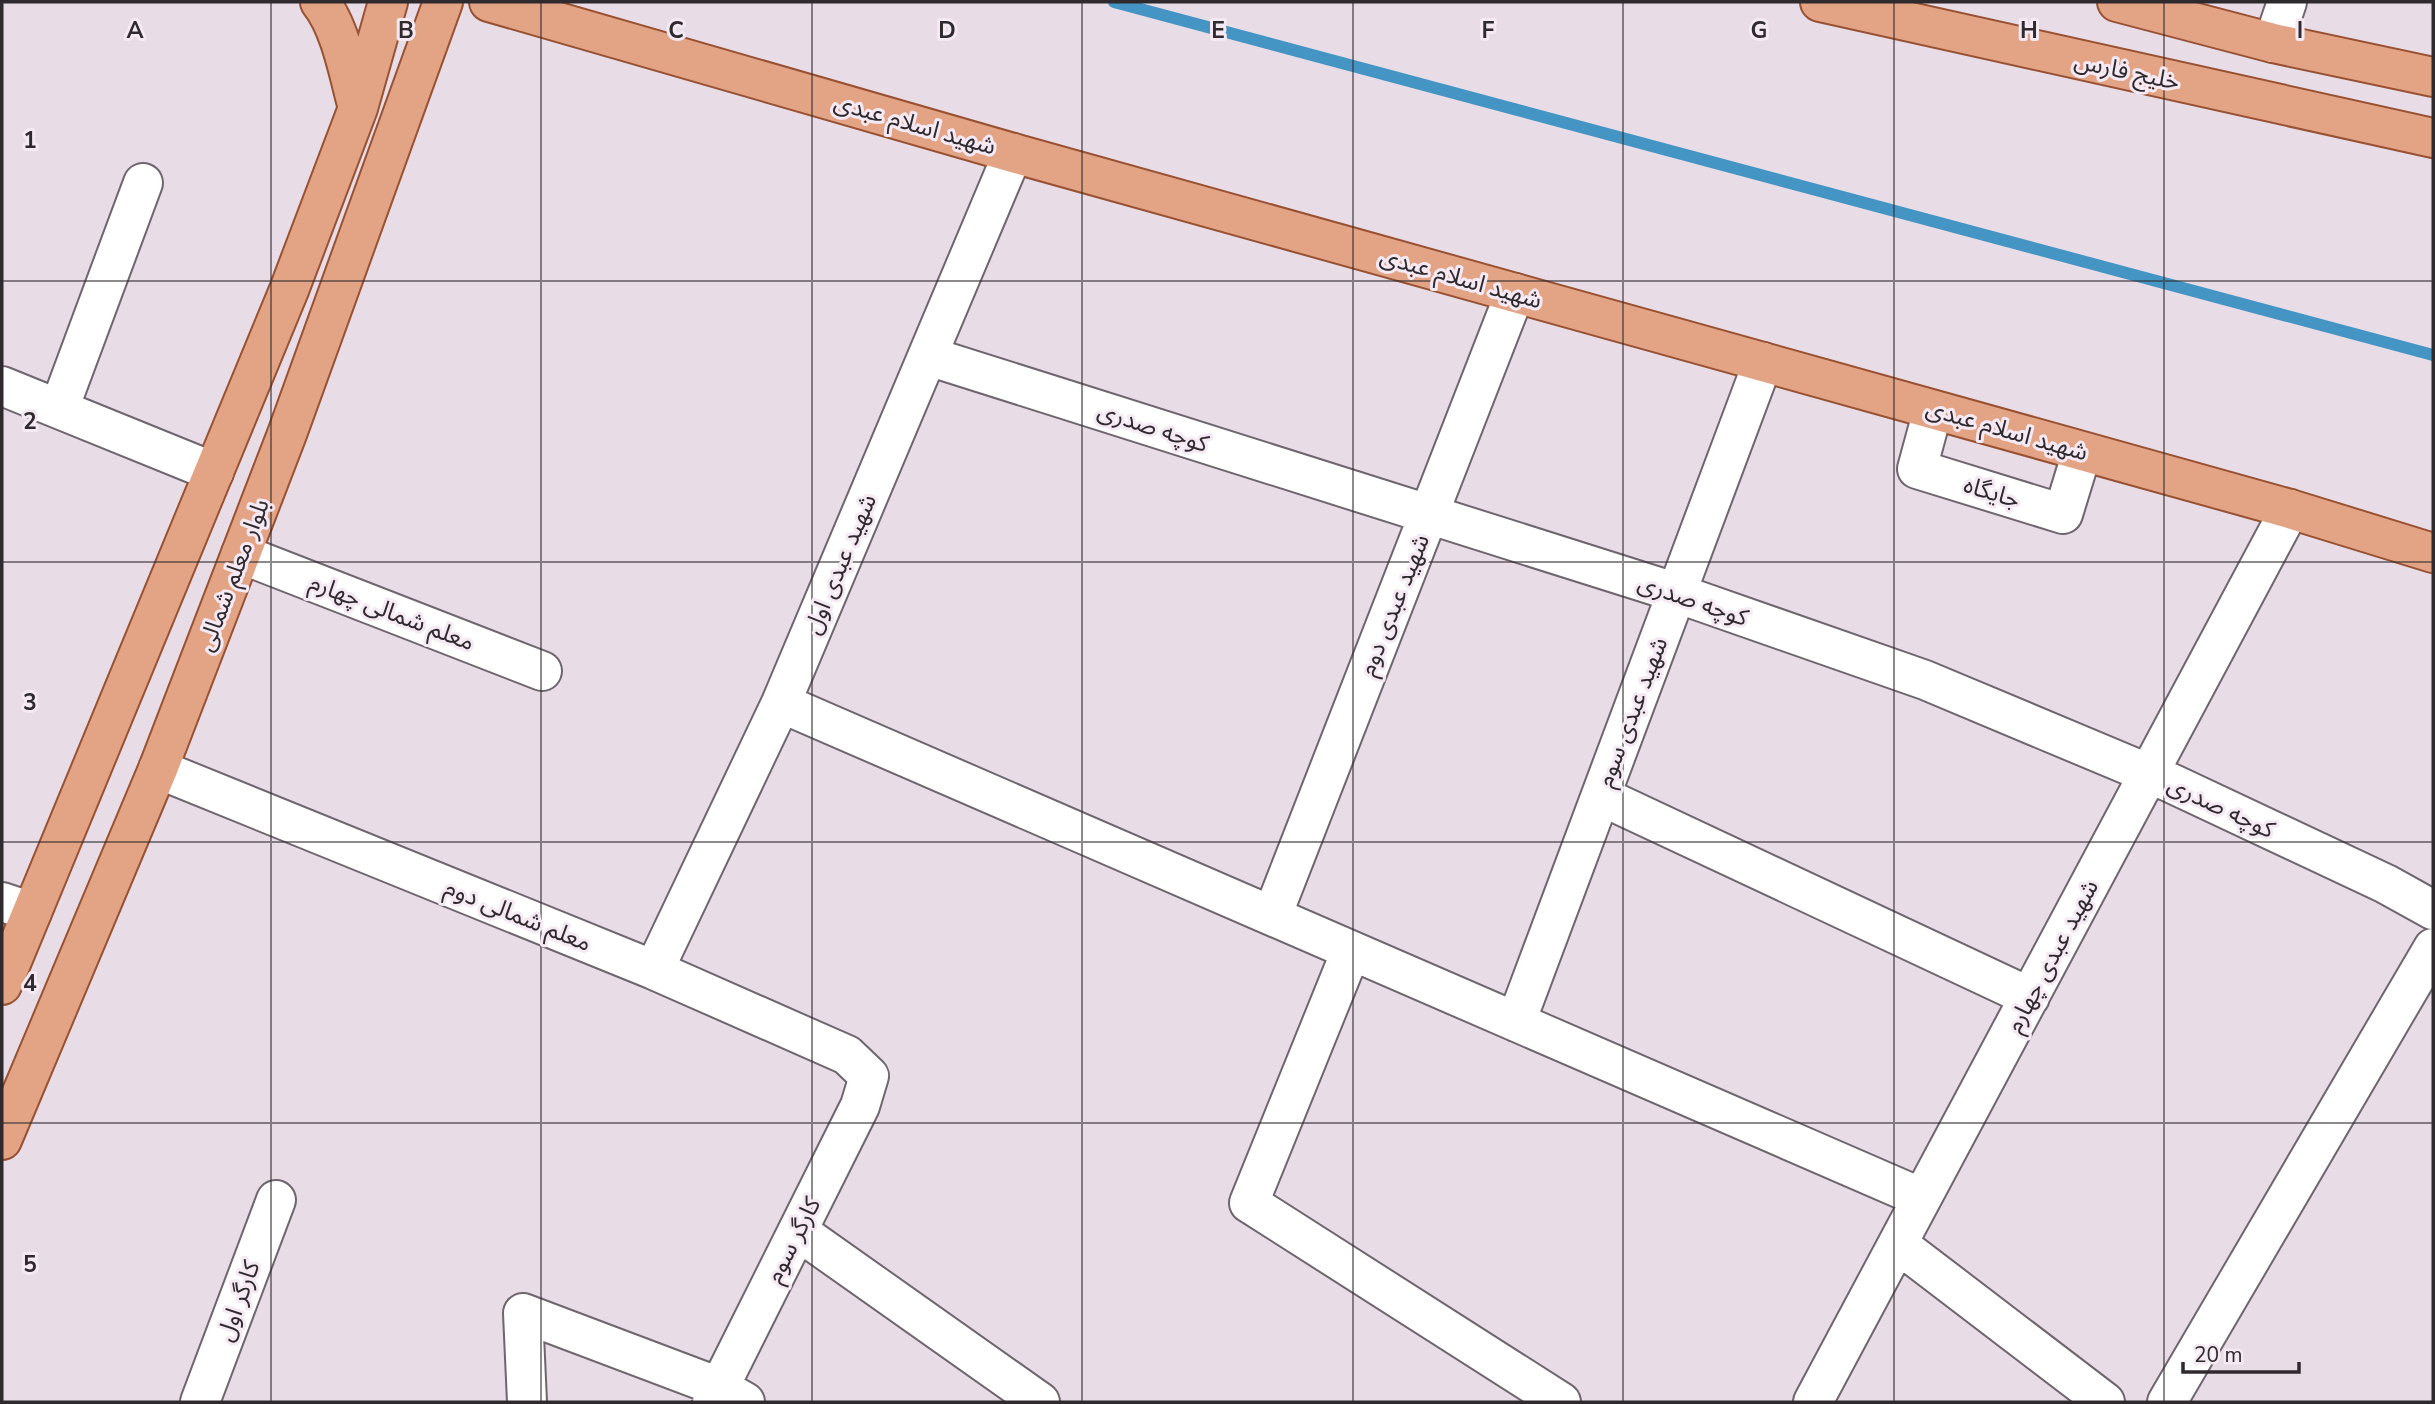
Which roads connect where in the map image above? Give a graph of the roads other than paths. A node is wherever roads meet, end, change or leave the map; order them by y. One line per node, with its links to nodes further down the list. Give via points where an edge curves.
1 (320, 2): 10 (main road, via 342,52)
2 (388, 2): 10 (main road)
3 (443, 2): 21 (main road, بلوار معلم شمالی)
4 (489, 2): 12 (main road, شهید اسلام عبدی)
5 (1820, 2): 11 (main road, خلیج فارس)
6 (2117, 2): 8 (main road)
7 (2287, 2): 8 (street)
8 (2273, 43): 9 (main road)
9 (2433, 77)
10 (358, 108): 20 (main road)
11 (2433, 138)
12 (1013, 153): 14 (main road, شهید اسلام عبدی); 15 (street, شهید عبدی اول)
13 (143, 183): 18 (street)
14 (1515, 293): 16 (main road, شهید اسلام عبدی); 25 (street, شهید عبدی دوم)
15 (928, 356): 25 (street, کوچه صدری); 30 (street, شهید عبدی اول)
16 (1763, 362): 19 (main road, شهید اسلام عبدی); 28 (street, شهید عبدی سوم)
17 (2, 386): 18 (street)
18 (60, 409): 23 (street)
19 (1933, 410): 22 (main road, شهید اسلام عبدی); 22 (street, جایگاه, via 1917,469 2063,514)
20 (238, 412): 21 (main road); 23 (main road)
21 (287, 434): 27 (main road, بلوار معلم شمالی)
22 (2082, 452): 24 (main road, شهید اسلام عبدی)
23 (214, 472): 34 (main road)
24 (2290, 509): 26 (main road, شهید اسلام عبدی); 32 (street, شهید عبدی چهارم)
25 (1430, 514): 28 (street, کوچه صدری); 36 (street, شهید عبدی دوم)
26 (2433, 553)
27 (241, 554): 29 (street, معلم شمالی چهارم); 31 (main road, بلوار معلم شمالی)
28 (1677, 593): 32 (street, کوچه صدری, via 1925,680); 33 (street, شهید عبدی سوم)
29 (542, 671)
30 (781, 703): 36 (street); 39 (street, شهید عبدی اول)
31 (158, 769): 39 (street, معلم شمالی دوم); 44 (main road, بلوار معلم شمالی)
32 (2148, 773): 35 (street, کوچه صدری); 41 (street, شهید عبدی چهارم)
33 (1601, 796): 41 (street); 42 (street, شهید عبدی سوم)
34 (17, 907): 40 (main road)
35 (2433, 910)
36 (1272, 916): 38 (street)
37 (2433, 948): 56 (street)
38 (1351, 951): 42 (street); 53 (street, via 1249,1203)
39 (654, 970): 43 (street, معلم شمالی دوم, via 847,1055)
40 (2, 985)
41 (2030, 997): 45 (street, شهید عبدی چهارم)
42 (1516, 1022): 45 (street)
43 (869, 1076): 47 (street, کارگر سوم, via 860,1106)
44 (2, 1140)
45 (1922, 1198): 48 (street, شهید عبدی چهارم)
46 (276, 1200): 50 (street, کارگر اول)
47 (798, 1231): 49 (street, کارگر سوم); 52 (street)
48 (1898, 1244): 54 (street, شهید عبدی چهارم); 55 (street)
49 (726, 1397): 51 (street, via 523,1313)
50 (200, 1402)
51 (527, 1402)
52 (1040, 1402)
53 (1561, 1402)
54 (1813, 1402)
55 (2105, 1402)
56 (2167, 1402)

